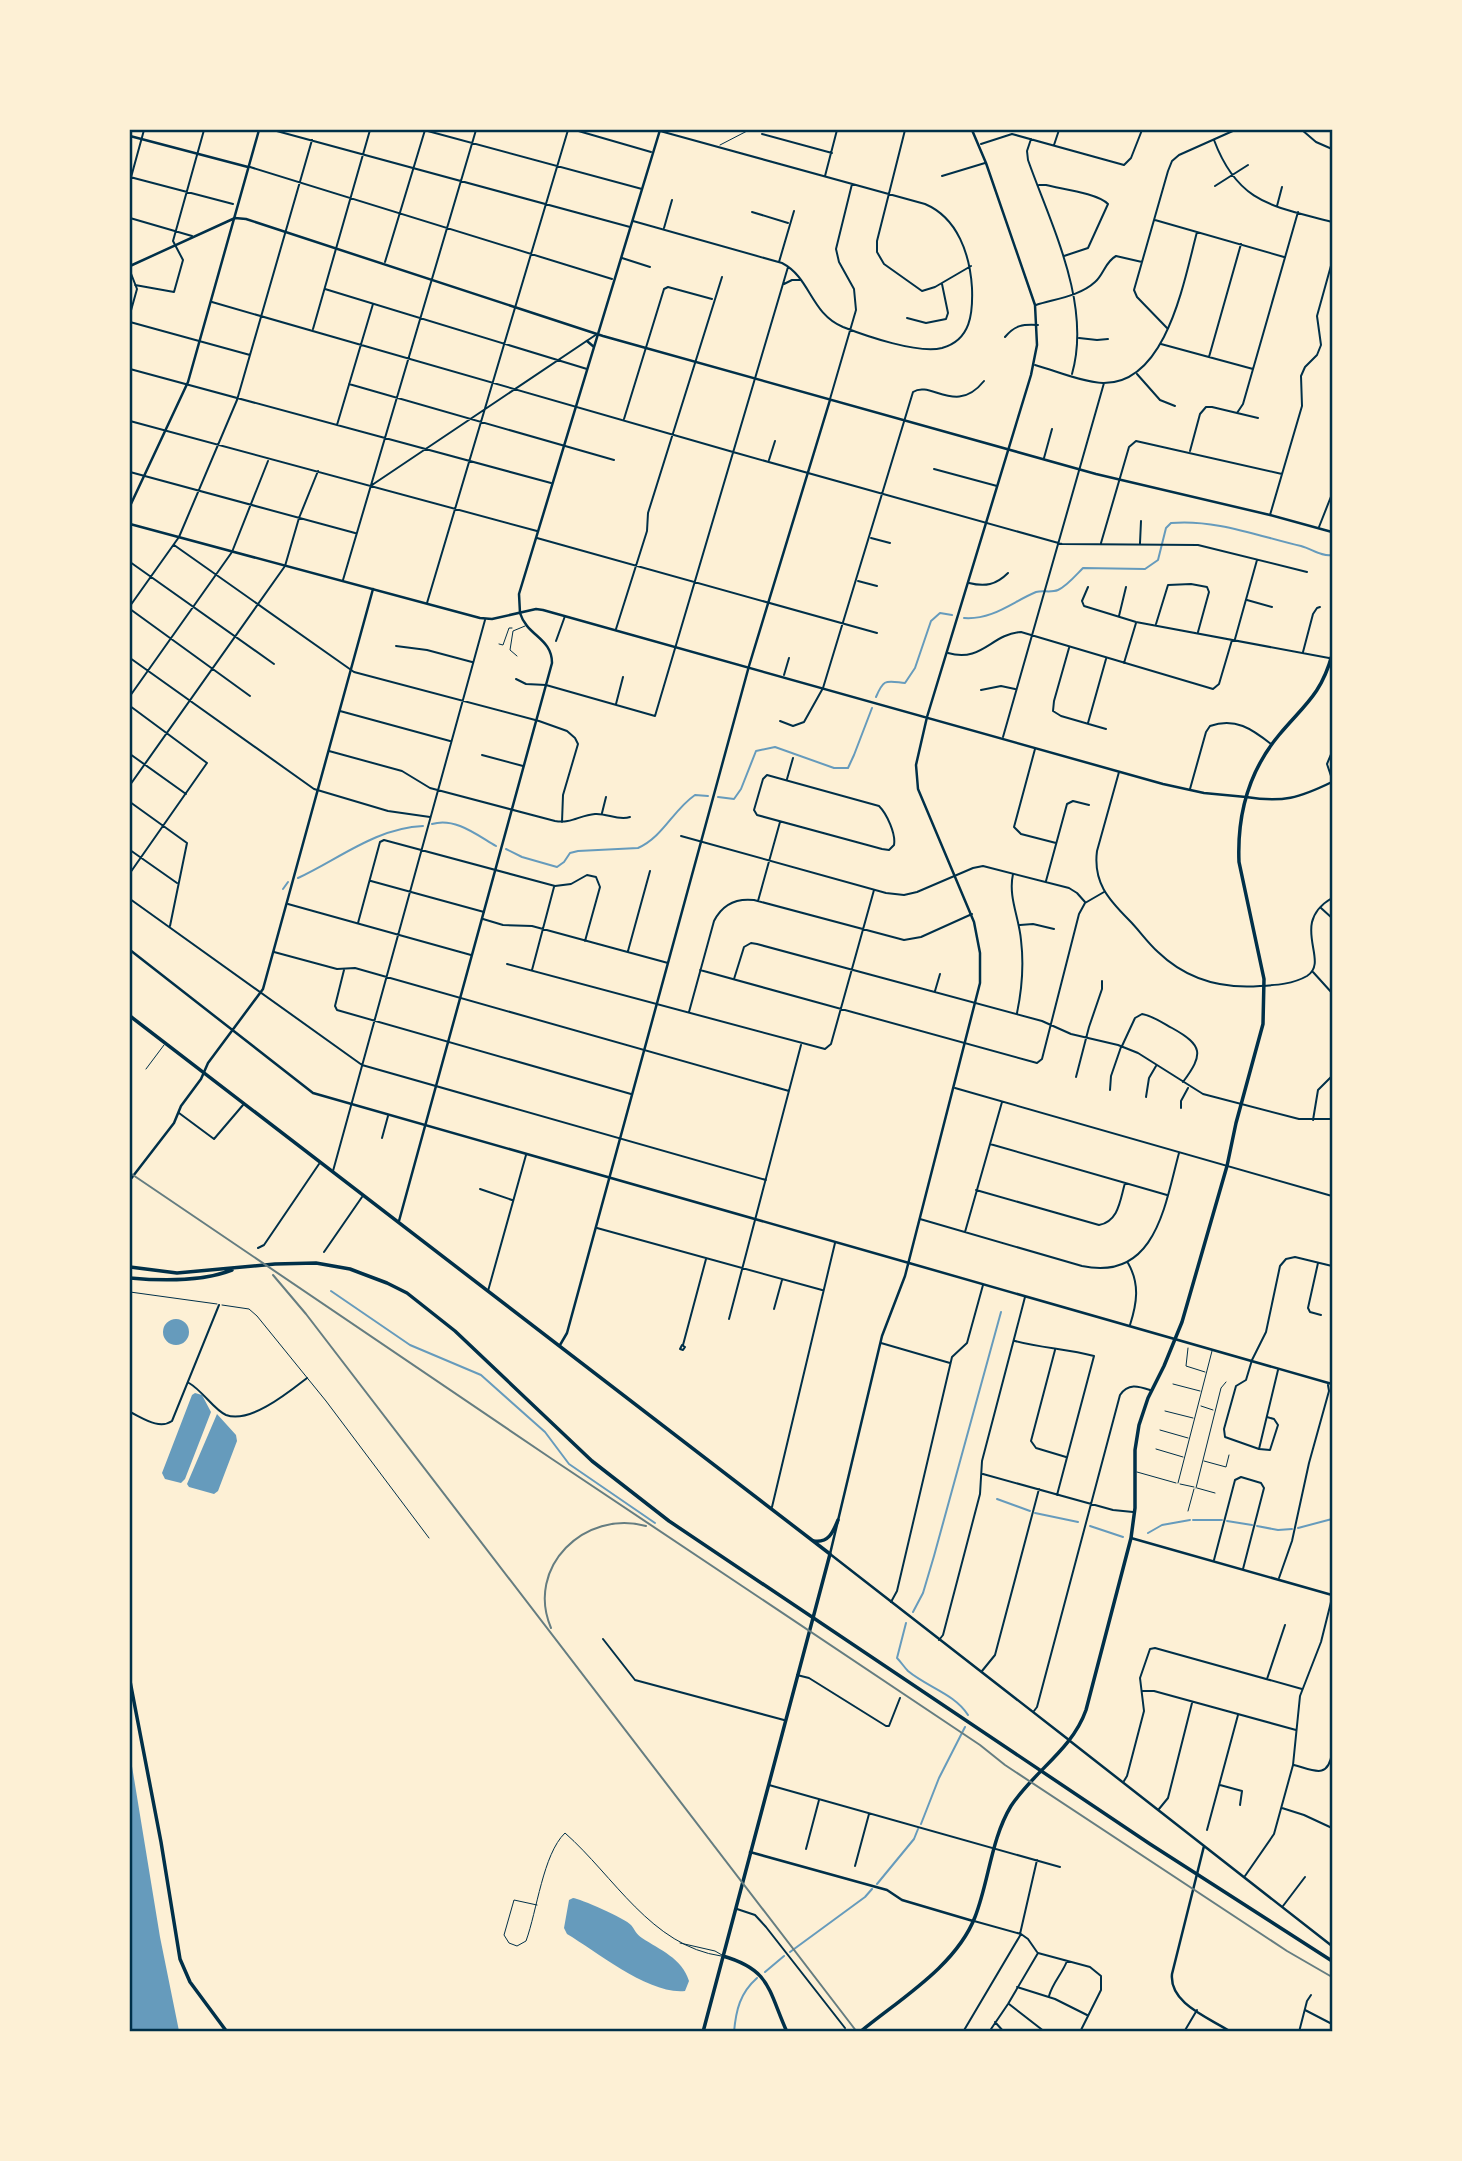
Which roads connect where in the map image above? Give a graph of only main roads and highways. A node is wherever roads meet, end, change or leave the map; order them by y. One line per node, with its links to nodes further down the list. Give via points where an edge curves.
1 (1332, 657): 10 (main road, via 1313,699 1259,764 1246,797 1239,862 1265,986 1263,1024 1227,1166 1175,1339 1137,1432 1131,1538 1086,1710 1070,1741)
2 (130, 1016): 7 (main road)
3 (130, 1267): 4 (main road, via 177,1273)
4 (237, 1268): 5 (main road, via 176,1279); 8 (main road, via 316,1263 350,1269 417,1300 620,1485)
5 (130, 1278)
6 (838, 1520): 7 (main road, via 825,1540)
7 (811, 1540): 8 (main road, via 830,1554)
8 (812, 1617): 10 (main road); 11 (main road)
9 (130, 1681): 13 (main road, via 180,1959 190,1982)
10 (1042, 1771): 12 (main road); 16 (main road, via 1008,1812 974,1921 958,1948)
11 (723, 1956): 14 (main road); 15 (main road, via 748,1964 762,1976)
12 (1332, 1961)
13 (227, 2032)
14 (703, 2032)
15 (787, 2032)
16 (860, 2032)

